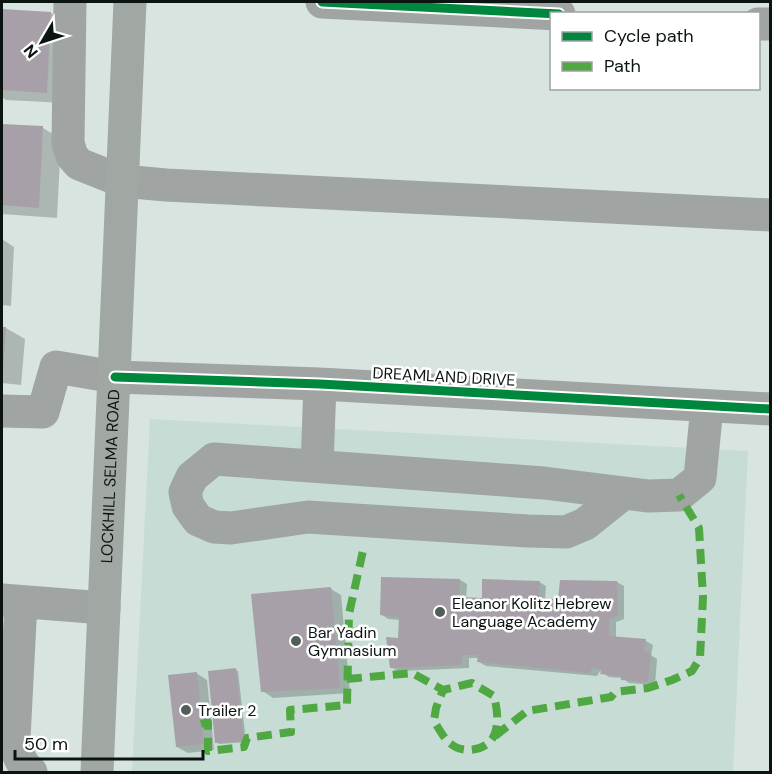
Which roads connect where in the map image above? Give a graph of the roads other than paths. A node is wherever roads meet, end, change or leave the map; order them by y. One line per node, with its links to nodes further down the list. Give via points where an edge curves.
1 (70, 2): 5 (street, via 68,143 79,164)
2 (130, 2): 5 (main road, LOCKHILL SELMA ROAD)
3 (322, 2): 4 (street)
4 (550, 14)
5 (122, 181): 6 (street); 7 (main road, LOCKHILL SELMA ROAD)
6 (771, 215)
7 (115, 378): 8 (street, DREAMLAND DRIVE); 11 (street, DREAMLAND DRIVE, via 56,367 43,412); 15 (main road, LOCKHILL SELMA ROAD)
8 (320, 384): 9 (street, DREAMLAND DRIVE); 12 (street)
9 (707, 406): 10 (street, DREAMLAND DRIVE); 13 (street, via 700,478 679,495)
10 (771, 409)
11 (2, 411)
12 (317, 466): 13 (street); 13 (street, via 214,459 192,477 185,492 188,506 198,520 214,527 308,517 566,532 585,524)
13 (624, 493)
14 (11, 601): 15 (street); 16 (street, via 14,738 24,767)
15 (104, 608): 17 (main road, LOCKHILL SELMA ROAD)
16 (31, 772)
17 (97, 772)

